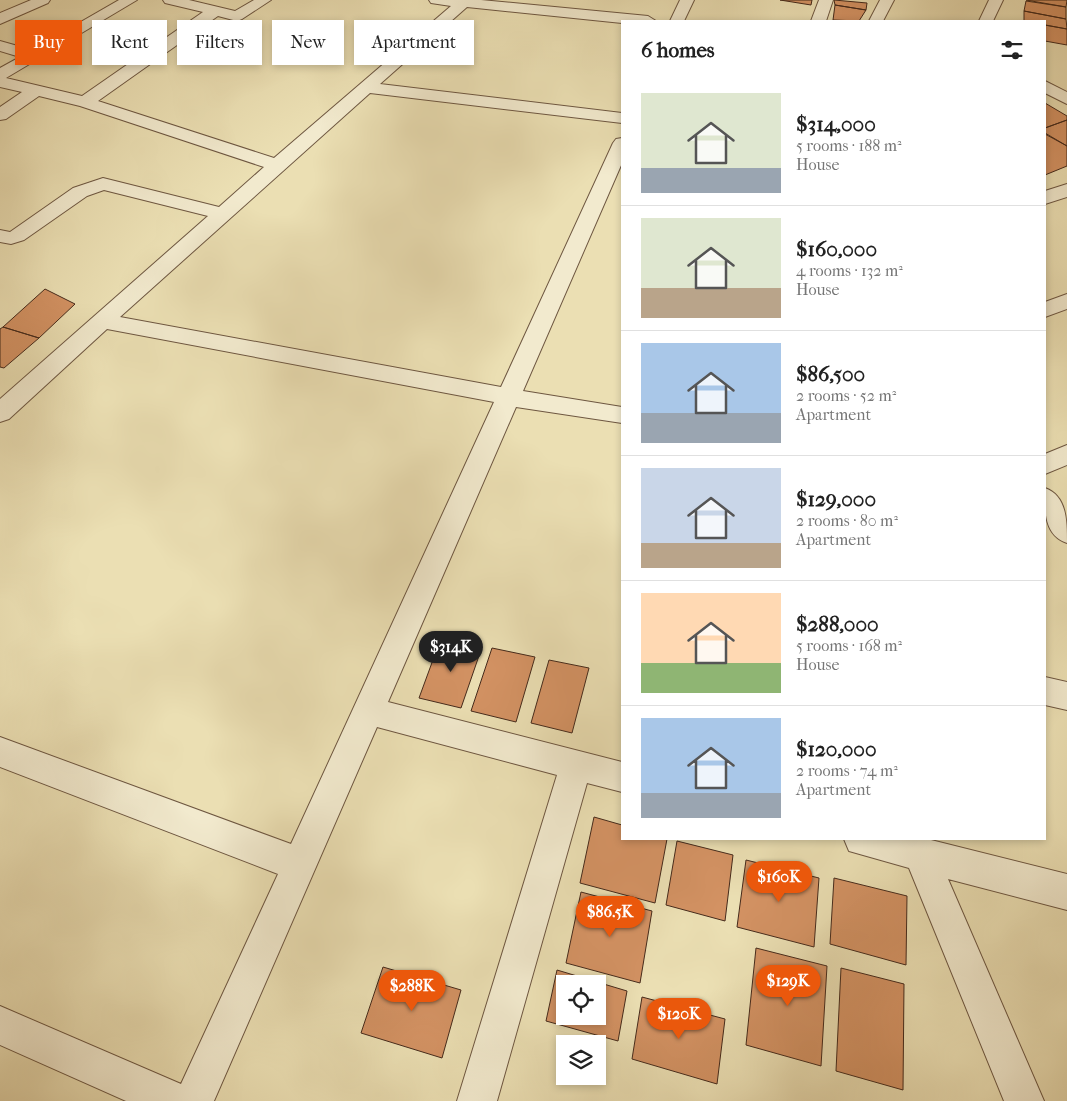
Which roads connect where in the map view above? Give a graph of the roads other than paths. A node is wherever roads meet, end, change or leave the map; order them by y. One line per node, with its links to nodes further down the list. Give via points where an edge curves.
1 (43, 0): 12 (street)
2 (130, 0): 18 (street)
3 (170, 0): 11 (street)
4 (264, 0): 11 (street, via 240,15)
5 (436, 0): 10 (street)
6 (687, 0): 14 (street)
7 (826, 0): 15 (street)
8 (887, 0): 16 (street)
9 (996, 0): 17 (street)
10 (462, 4): 13 (street); 25 (street)
11 (215, 11): 28 (street)
12 (0, 19)
13 (637, 20)
14 (677, 20)
15 (819, 20)
16 (877, 20)
17 (986, 20)
18 (82, 29)
19 (0, 46): 20 (street)
20 (15, 50)
21 (19, 65): 22 (street)
22 (0, 75)
23 (0, 82): 26 (street)
24 (1050, 83): 27 (street)
25 (365, 87): 30 (street); 32 (street)
26 (34, 92): 28 (street); 29 (street)
27 (1067, 99)
28 (85, 102): 32 (street)
29 (0, 115)
30 (621, 118)
31 (621, 145): 40 (street)
32 (279, 166): 35 (street)
33 (1067, 190): 34 (street)
34 (1046, 198)
35 (221, 213): 36 (street, via 103,184 80,192 17,236); 39 (street)
36 (0, 236)
37 (1066, 302): 38 (street)
38 (1046, 310)
39 (102, 321): 40 (street); 41 (street)
40 (509, 397): 42 (street); 49 (street)
41 (0, 413)
42 (621, 415)
43 (1067, 454): 44 (street)
44 (1046, 464)
45 (1046, 500): 46 (street)
46 (1067, 532)
47 (1046, 691): 48 (street)
48 (1067, 696)
49 (369, 711): 51 (street); 55 (street)
50 (0, 752): 55 (street)
51 (576, 765): 52 (street); 60 (street)
52 (621, 777)
53 (865, 840): 54 (street)
54 (920, 854): 56 (street); 61 (street)
55 (300, 865): 59 (street)
56 (1067, 892)
57 (0, 1025): 58 (street)
58 (172, 1101)
59 (194, 1101)
60 (477, 1101)
61 (1024, 1101)

